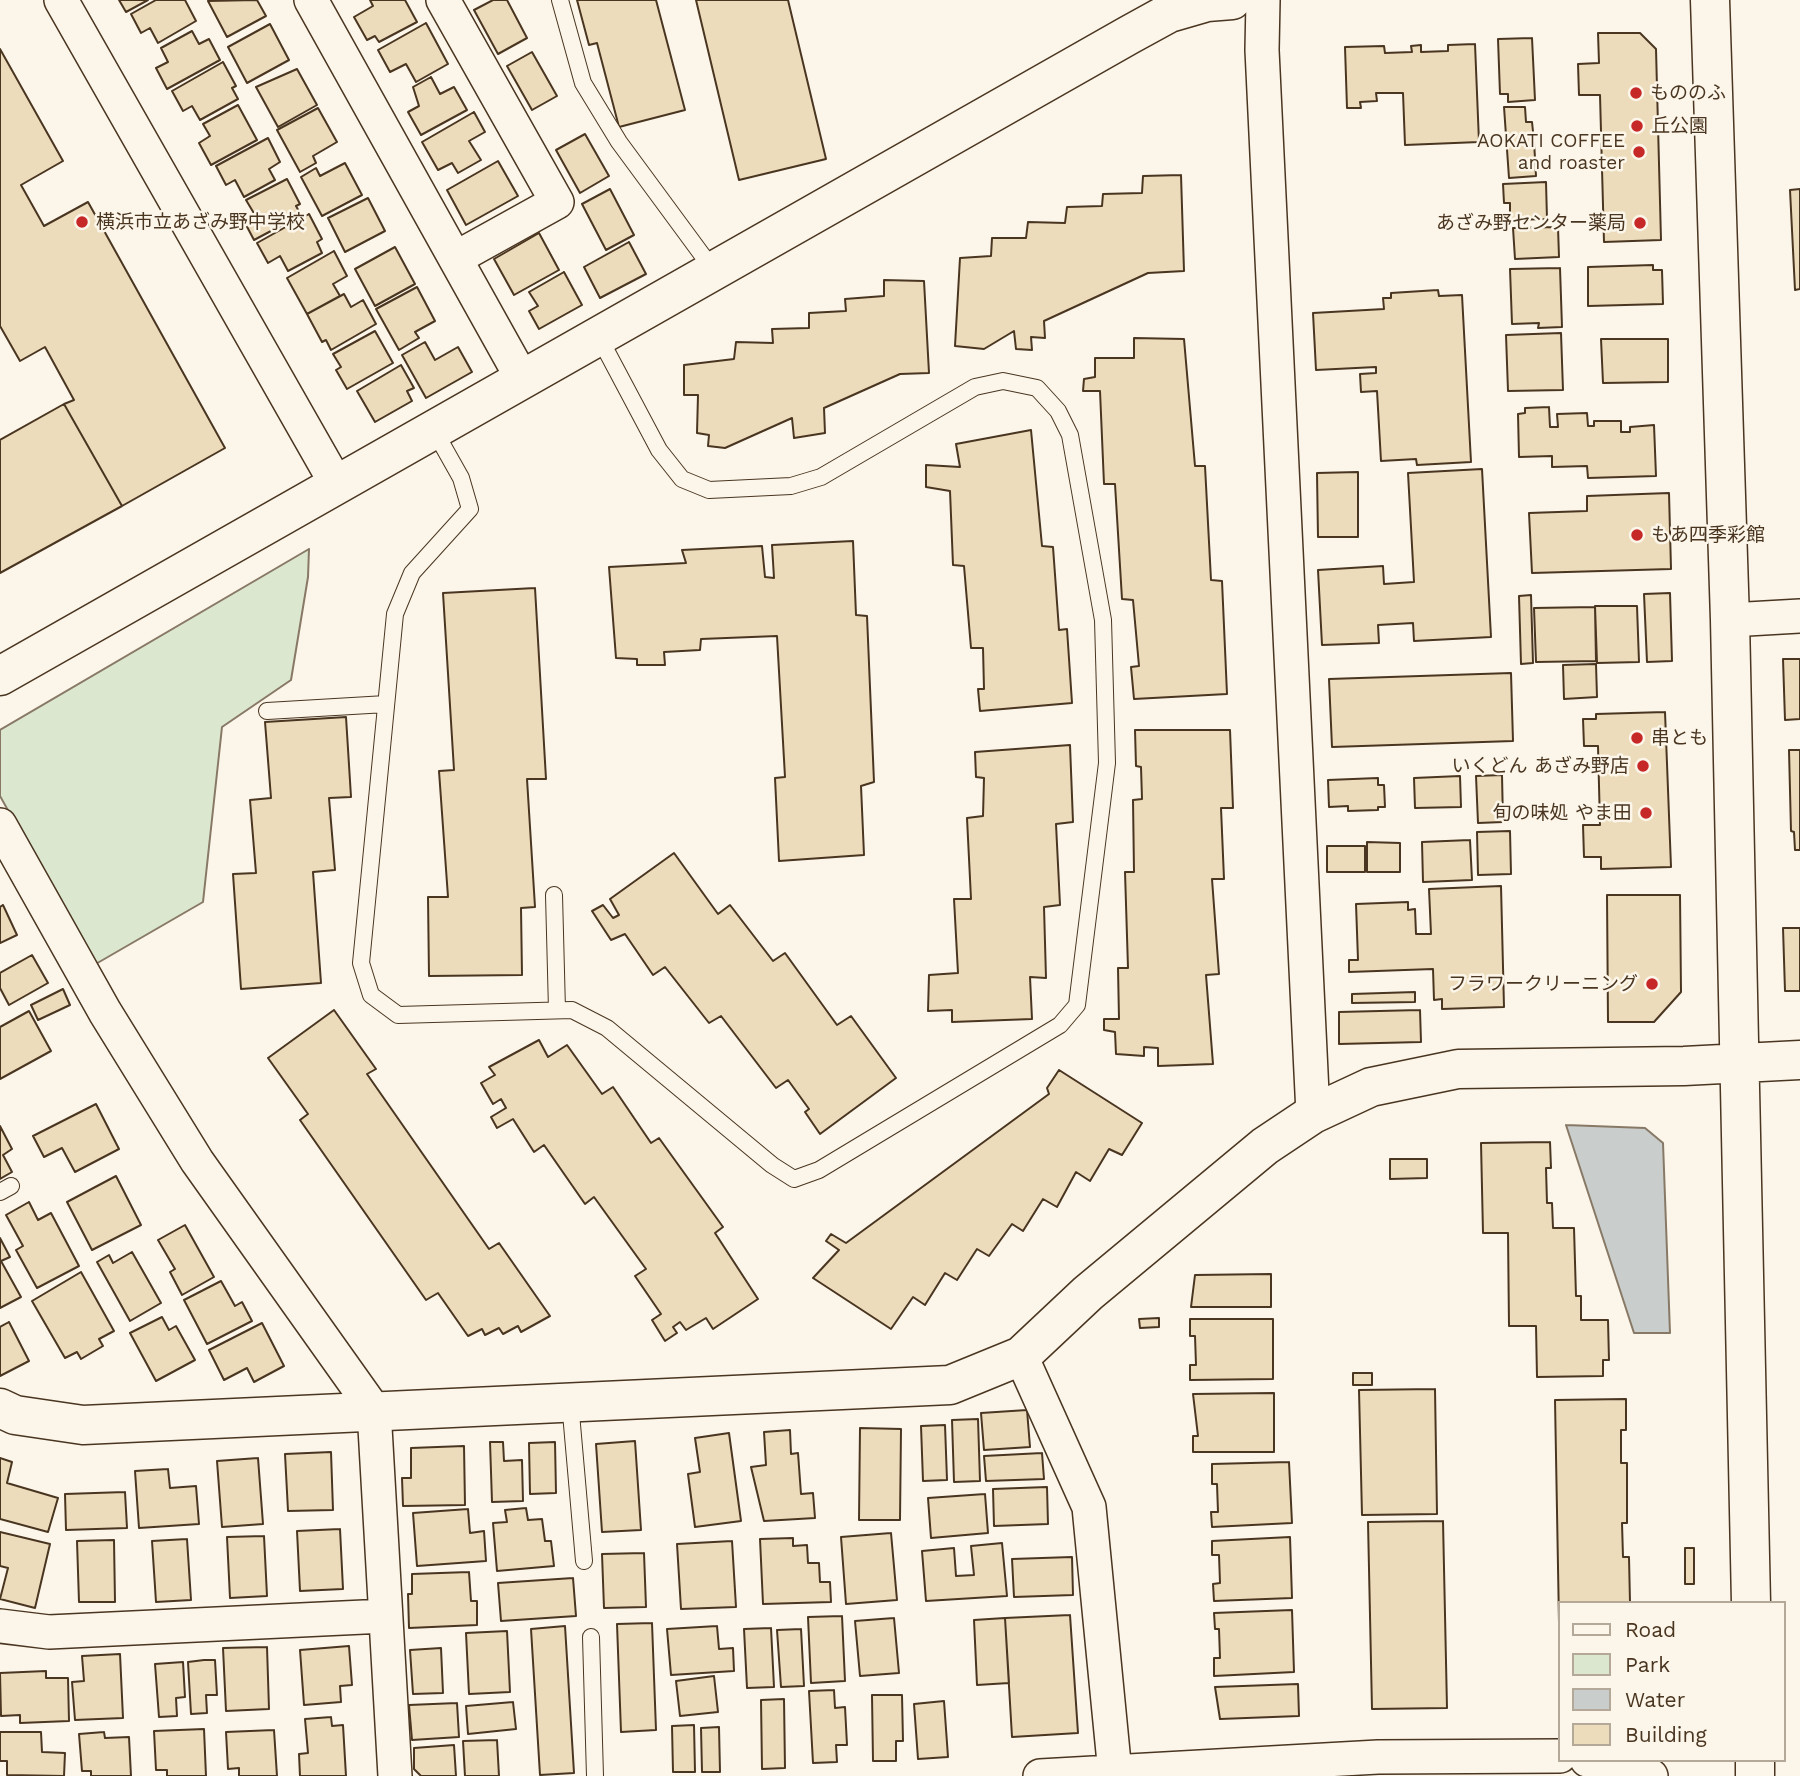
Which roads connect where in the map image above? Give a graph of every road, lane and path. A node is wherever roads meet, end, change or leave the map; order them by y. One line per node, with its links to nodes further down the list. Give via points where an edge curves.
1 (61, 0): 13 (street)
2 (311, 0): 8 (street)
3 (443, 0): 8 (street, via 557,202)
4 (560, 0): 9 (lane, via 583,83 619,142)
5 (1233, 0): 9 (street, via 1169,13)
6 (1263, 0): 24 (street)
7 (1710, 0): 15 (street)
8 (456, 258): 11 (street)
9 (713, 271): 10 (street)
10 (599, 337): 11 (street); 21 (lane, via 659,450 682,479 709,490 791,486 821,477 975,387 1003,381 1037,388 1058,411 1070,435 1102,620 1107,763 1077,1005 1060,1025 819,1170 794,1179 607,1028 572,1010)
11 (523, 380): 12 (street)
12 (434, 430): 13 (street); 17 (lane, via 461,478 470,509 412,573 395,614)
13 (337, 485): 16 (street)
14 (1800, 616): 15 (street)
15 (1730, 620): 23 (street)
16 (0, 676)
17 (386, 704): 18 (lane); 21 (lane, via 361,963 371,995 398,1015)
18 (267, 711)
19 (0, 825): 28 (street, via 104,1013 197,1161)
20 (554, 895): 21 (lane)
21 (557, 1010)
22 (1800, 1060): 23 (street)
23 (1739, 1064): 24 (street, via 1458,1069 1371,1087); 30 (street)
24 (1313, 1114): 25 (street, via 1265,1146 1088,1293)
25 (1021, 1356): 26 (street, via 950,1385); 37 (street, via 1089,1507)
26 (570, 1402): 28 (street); 29 (lane)
27 (0, 1408): 28 (street, via 15,1415 83,1425)
28 (374, 1410): 31 (street)
29 (584, 1561)
30 (1751, 1601)
31 (385, 1616): 32 (street, via 49,1632); 38 (street)
32 (0, 1626)
33 (591, 1637): 39 (lane)
34 (1559, 1756): 36 (street)
35 (1595, 1762): 41 (street)
36 (1378, 1767): 37 (street)
37 (1115, 1773): 40 (street)
38 (395, 1776)
39 (595, 1776)
40 (1040, 1776)
41 (1651, 1776)

